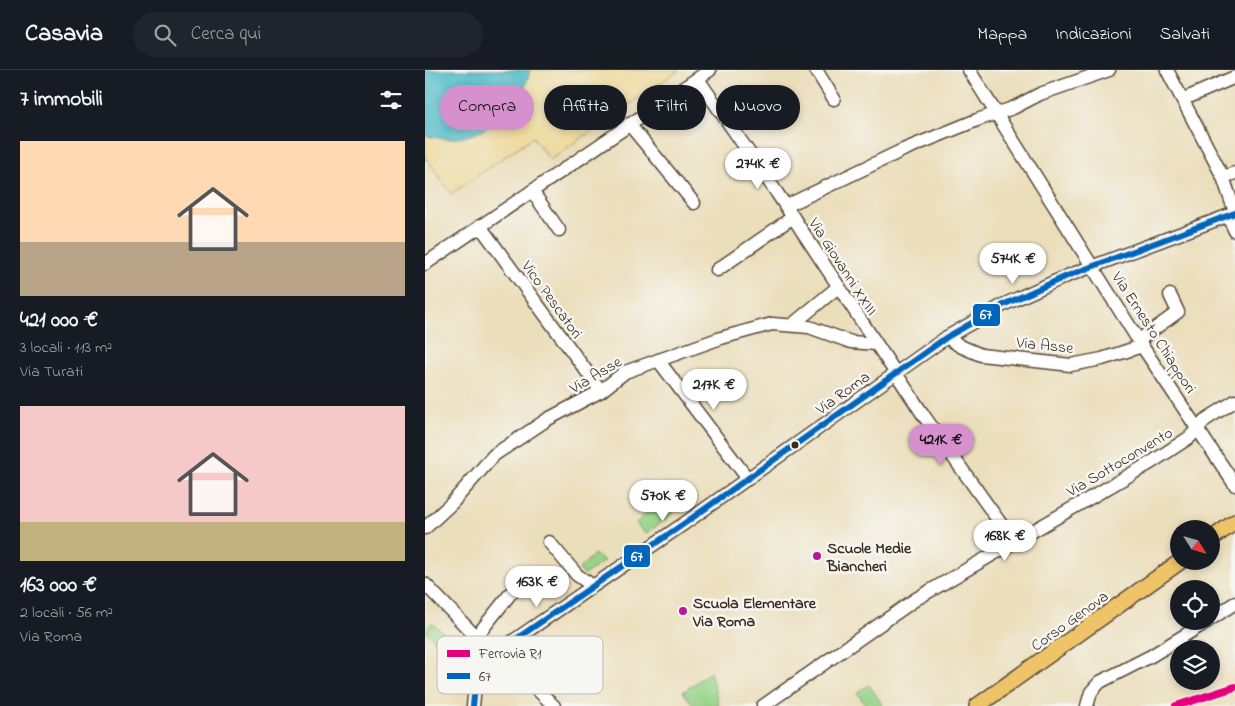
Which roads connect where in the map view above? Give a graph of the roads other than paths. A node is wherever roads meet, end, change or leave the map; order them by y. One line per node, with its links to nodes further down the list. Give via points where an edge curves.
1 (710, 70): 7 (street)
2 (816, 70): 9 (street)
3 (969, 70): 10 (street, Via Ernesto Chiappori)
4 (1109, 70): 10 (street, via 1040,94)
5 (1167, 70): 12 (street)
6 (1235, 77): 8 (street)
7 (697, 79): 11 (street); 15 (street, Via Giovanni XXIII)
8 (1191, 96)
9 (834, 99)
10 (996, 114): 15 (street, via 903,150); 22 (street, Via Ernesto Chiappori)
11 (629, 124): 13 (street); 14 (street)
12 (1229, 175): 16 (street)
13 (532, 191): 18 (street); 19 (street)
14 (694, 203)
15 (786, 206): 17 (street, Via Giovanni XXIII)
16 (1233, 214): 20 (street); 22 (street, Via Roma)
17 (793, 217): 23 (street); 24 (street, Via Giovanni XXIII)
18 (480, 226): 21 (street); 32 (street, Vico Pescatori)
19 (559, 230)
20 (1235, 231)
21 (425, 264)
22 (1095, 268): 27 (street, Via Roma, via 1005,304); 28 (street, Via Ernesto Chiappori)
23 (717, 270)
24 (838, 287): 26 (street); 29 (street, Via Giovanni XXIII)
25 (1170, 295): 28 (street, Via Asse, via 1178,312)
26 (792, 325): 29 (street, Via Asse, via 809,327 851,342); 30 (street, Via Asse, via 772,324)
27 (947, 337): 28 (street, Via Asse, via 981,354 1071,365 1102,359); 31 (street, Via Roma)
28 (1140, 343): 34 (street, Via Ernesto Chiappori)
29 (876, 344): 31 (street, Via Giovanni XXIII)
30 (658, 360): 32 (street, Via Asse, via 625,372); 35 (street)
31 (895, 374): 35 (street, Via Roma); 40 (street, Via Giovanni XXIII)
32 (601, 391): 38 (street, Via Asse, via 554,416 494,456)
33 (1235, 401): 34 (street, Via Sottoconvento)
34 (1198, 427): 36 (street, Via Ernesto Chiappori); 40 (street, Via Sottoconvento, via 1190,437 1118,483)
35 (748, 479): 45 (street, Via Roma)
36 (1235, 485)
37 (1235, 522): 39 (main road)
38 (425, 528)
39 (1220, 533)
40 (1013, 541): 53 (street, Via Sottoconvento, via 913,602)
41 (549, 542): 45 (street, via 577,575)
42 (1170, 569): 54 (main road, Corso Genova)
43 (523, 579): 49 (street)
44 (425, 584): 49 (street)
45 (593, 586): 50 (street, Via Roma)
46 (1235, 603): 47 (street)
47 (1220, 613)
48 (1193, 630): 55 (street, via 1101,682 1091,692)
49 (476, 636)
50 (520, 636)
51 (541, 694): 52 (street)
52 (554, 706)
53 (763, 706)
54 (977, 706)
55 (1087, 706)

